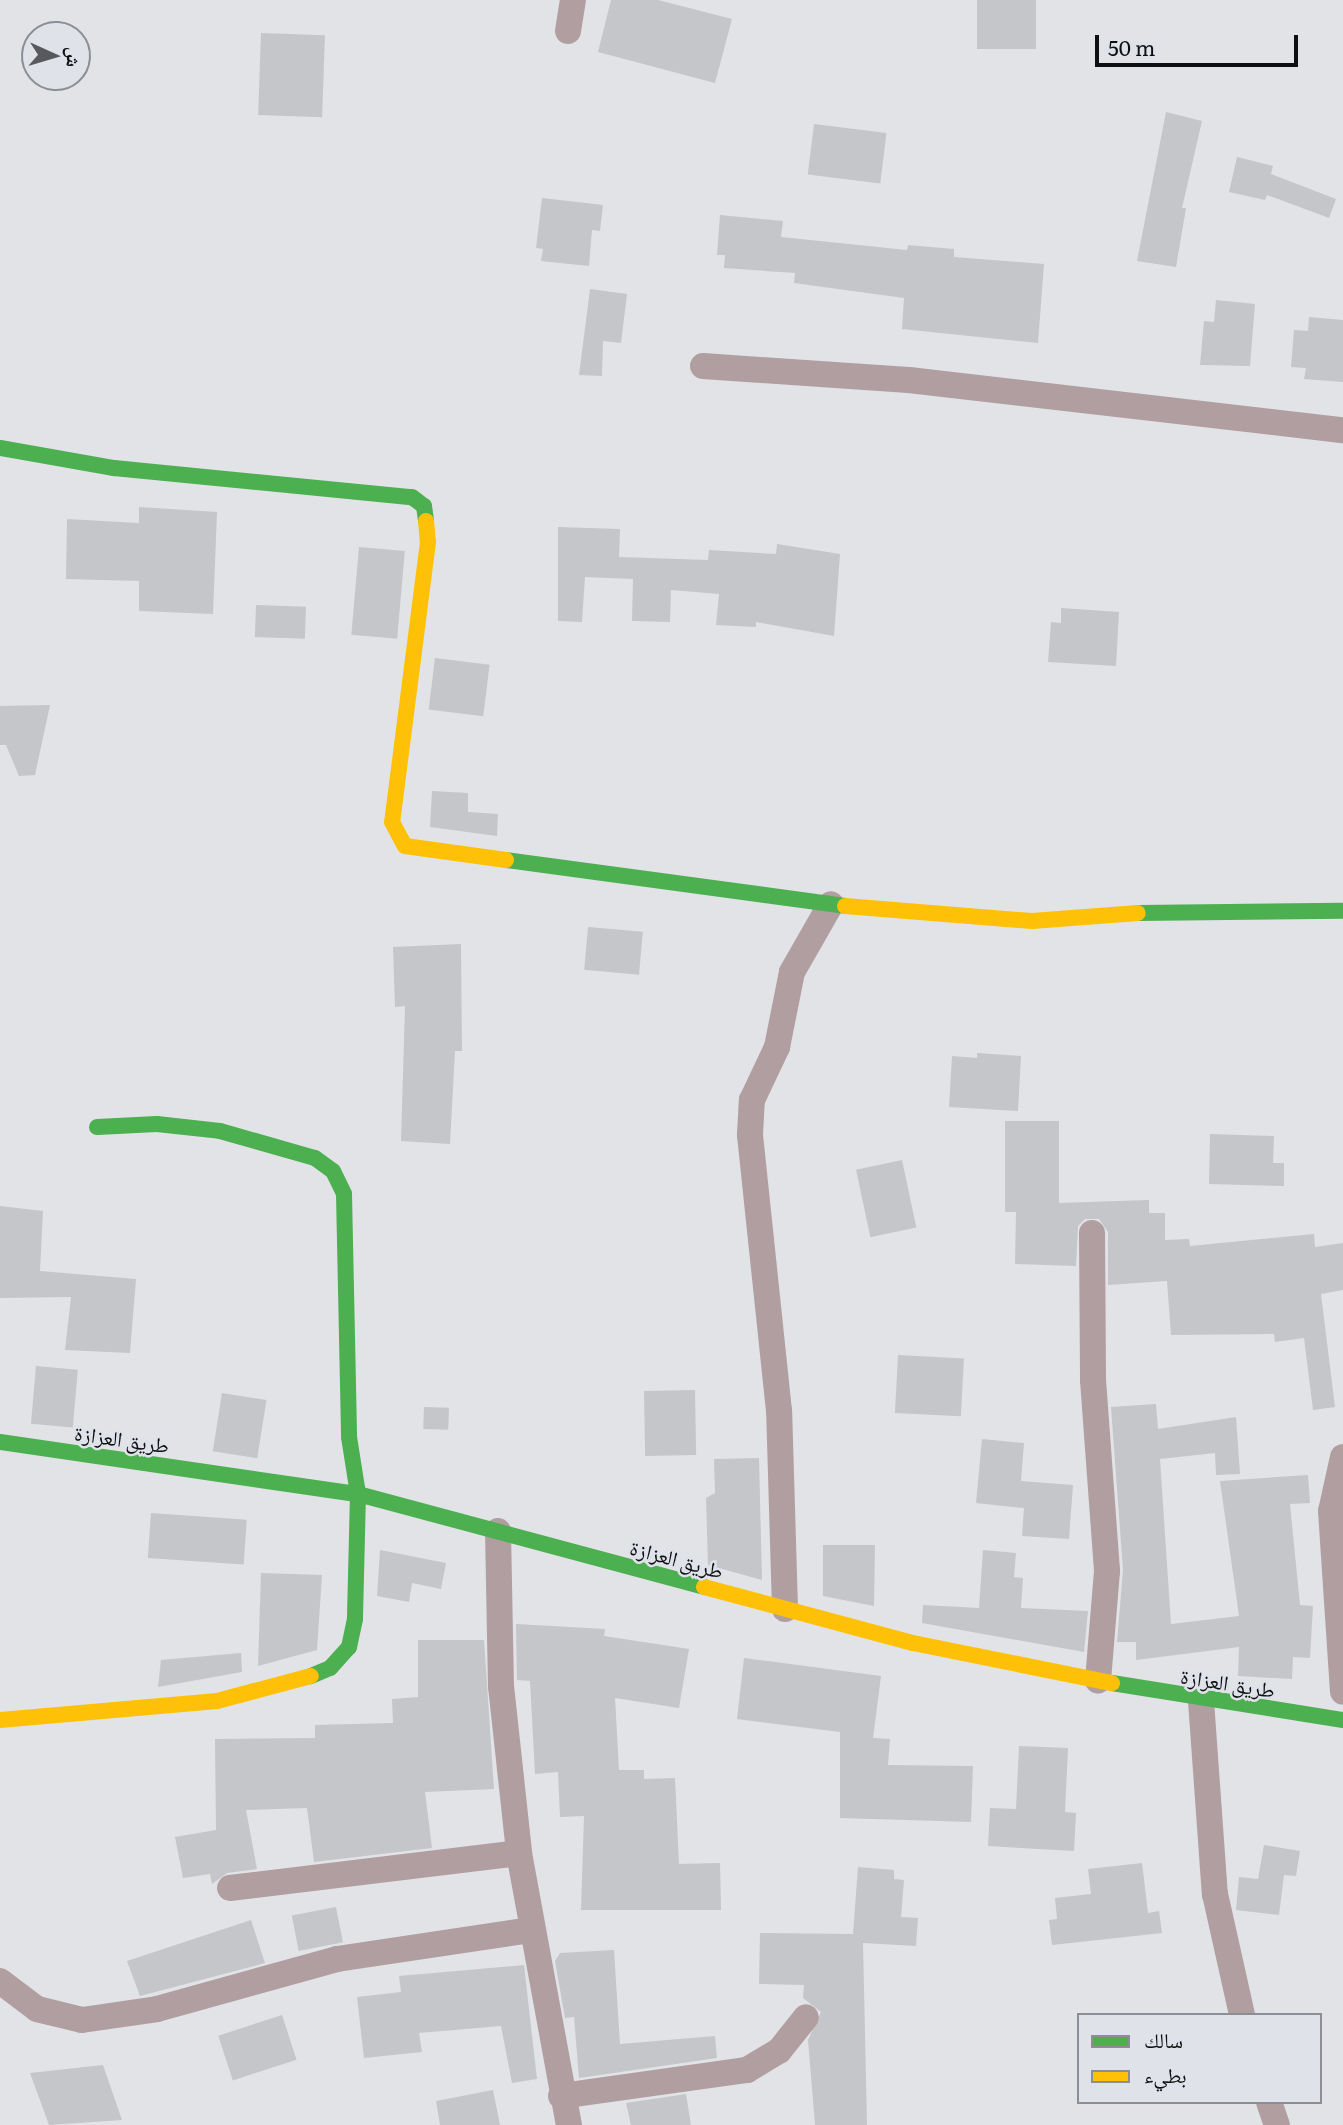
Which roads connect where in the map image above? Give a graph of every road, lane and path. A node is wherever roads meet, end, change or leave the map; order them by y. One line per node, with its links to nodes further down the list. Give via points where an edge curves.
1 (573, 0): 2 (street)
2 (568, 30)
3 (703, 366): 4 (street, via 909,380)
4 (1343, 430)
5 (0, 448): 6 (street, via 114,468 412,497 424,506 429,522 392,822 405,846)
6 (831, 904): 7 (street, via 1032,921 1149,912); 14 (street, via 793,972 777,1047 752,1100 750,1135 779,1411)
7 (1343, 911)
8 (97, 1127): 12 (street, via 157,1124 220,1131 315,1158 333,1171 344,1194 349,1437)
9 (1092, 1233): 15 (street, via 1093,1380 1107,1571)
10 (0, 1442): 12 (street, طريق العزازة)
11 (1343, 1457): 16 (street, via 1331,1511)
12 (358, 1494): 13 (street, طريق العزازة); 18 (street, via 355,1619 349,1647 330,1668 217,1701 136,1712)
13 (498, 1531): 14 (street, طريق العزازة); 20 (street, via 501,1686)
14 (785, 1609): 15 (street, طريق العزازة, via 913,1643)
15 (1098, 1681): 17 (street, طريق العزازة)
16 (1343, 1692)
17 (1201, 1701): 19 (street, طريق العزازة); 24 (street, via 1215,1895)
18 (0, 1720)
19 (1343, 1720)
20 (519, 1853): 21 (street); 22 (street)
21 (230, 1888)
22 (532, 1930): 23 (street, via 337,1959 157,2009 82,2020 37,2009); 26 (street)
23 (0, 1981)
24 (1242, 2013)
25 (806, 2017): 26 (street, via 779,2051 747,2070)
26 (561, 2096): 28 (street)
27 (1270, 2104): 29 (street)
28 (568, 2125)
29 (1277, 2125)

